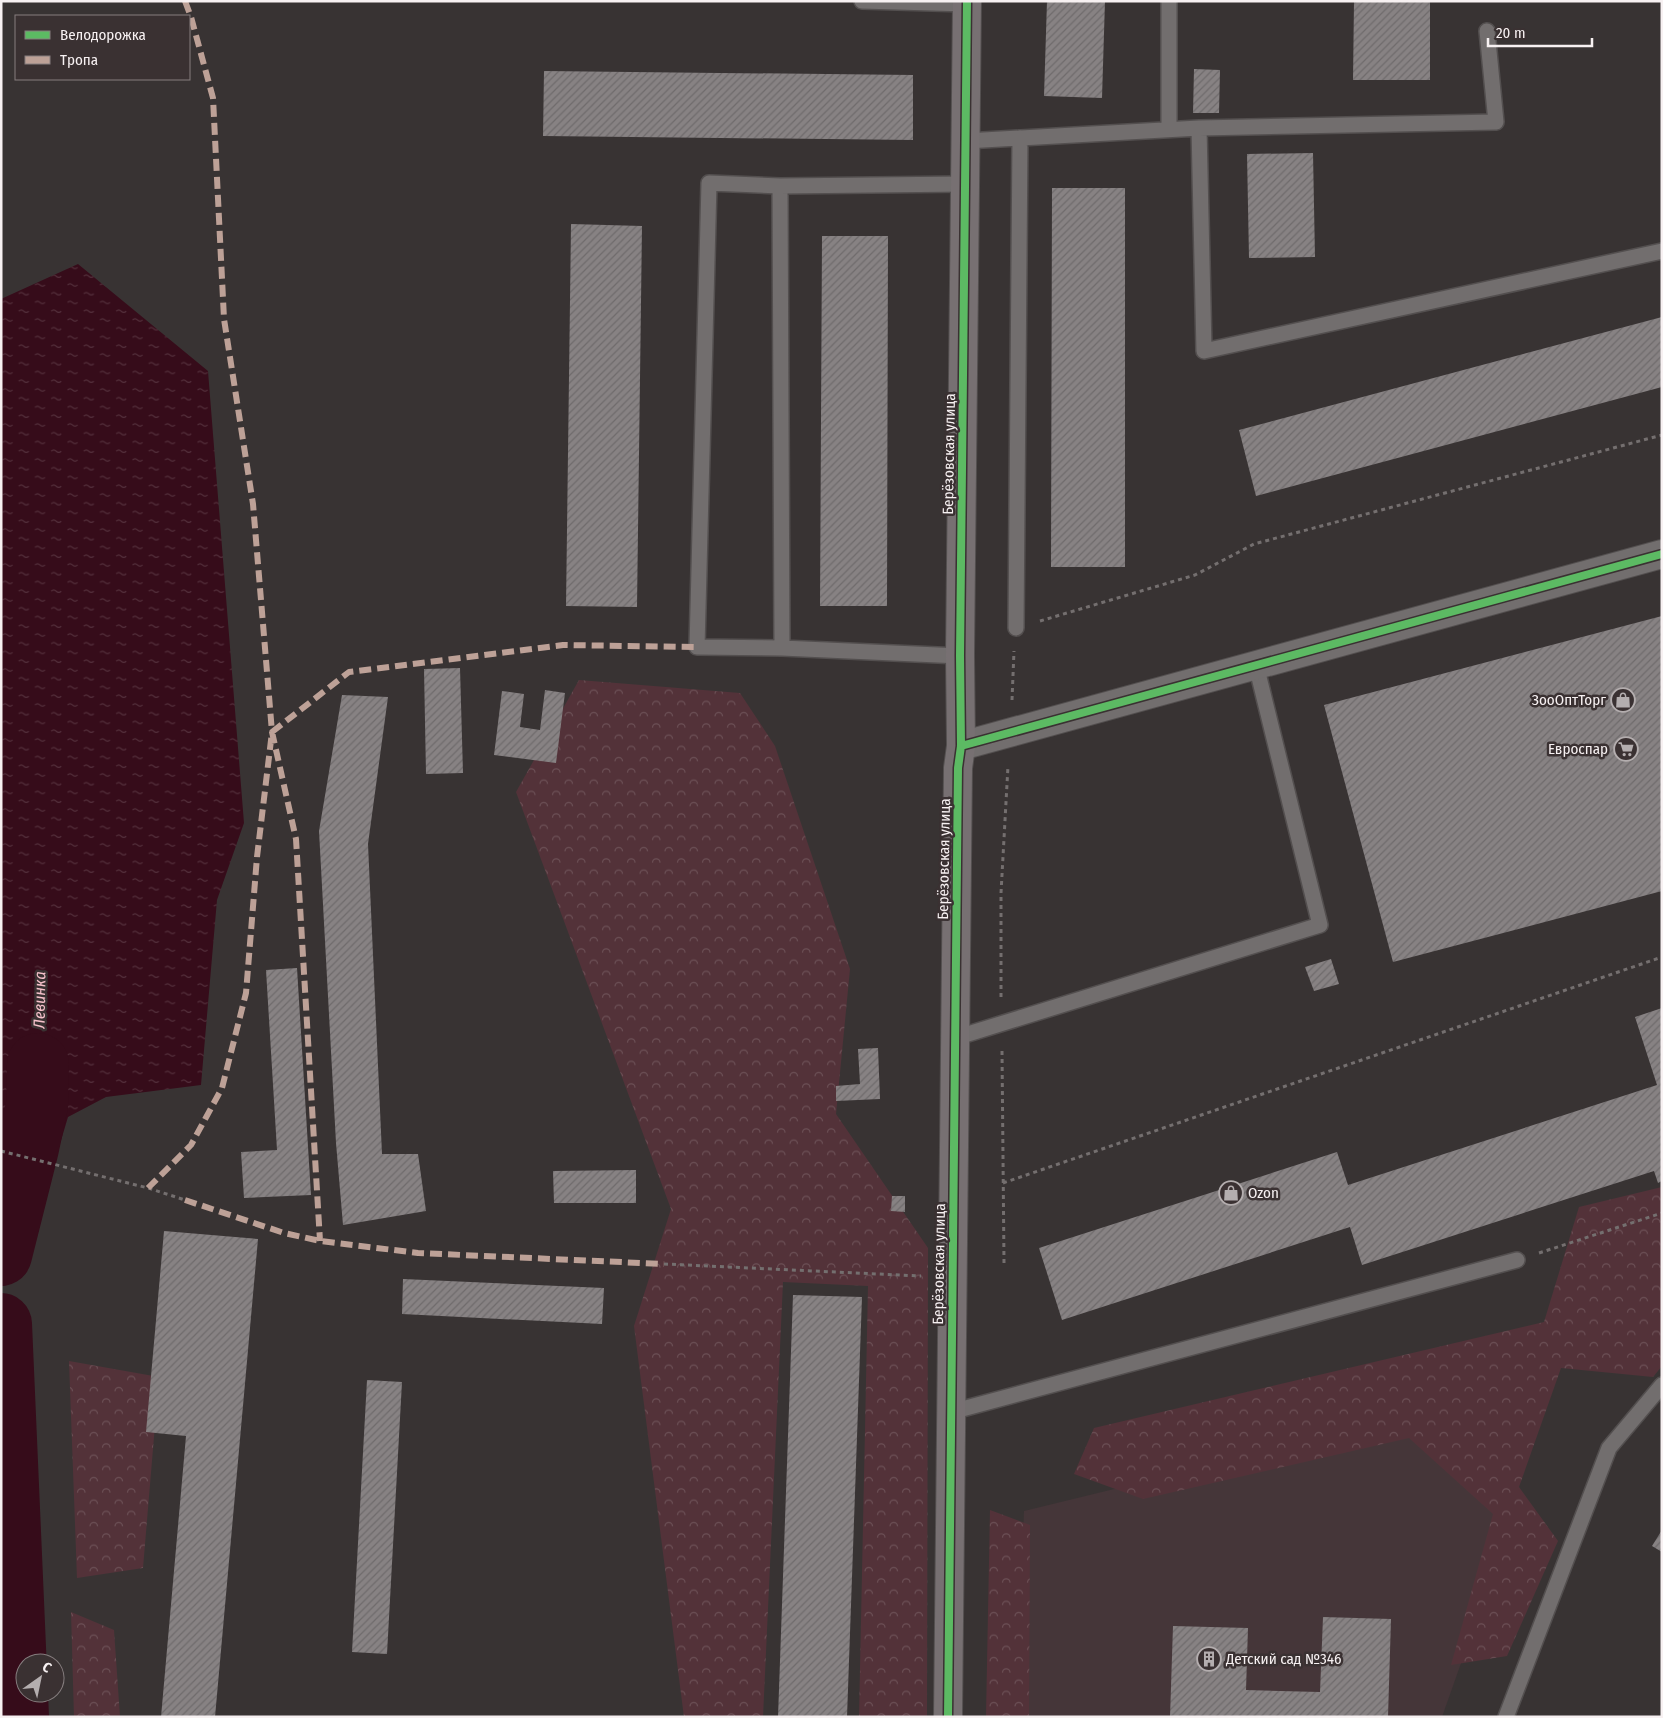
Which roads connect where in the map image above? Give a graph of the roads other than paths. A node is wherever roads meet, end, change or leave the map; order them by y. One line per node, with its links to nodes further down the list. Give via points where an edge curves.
1 (862, 1): 3 (lane)
2 (1169, 1): 6 (lane)
3 (968, 3): 8 (street, Берёзовская улица)
4 (1488, 31): 5 (lane, via 1496,122)
5 (1199, 128): 6 (lane); 11 (lane, via 1204,351)
6 (1169, 129): 7 (lane)
7 (1020, 138): 8 (lane); 13 (lane)
8 (966, 141): 9 (street, Берёзовская улица)
9 (966, 184): 10 (lane); 15 (street, Берёзовская улица)
10 (780, 186): 14 (lane); 14 (lane, via 709,183 697,647)
11 (1662, 251)
12 (1662, 554): 16 (street)
13 (1016, 628)
14 (782, 648): 15 (lane)
15 (960, 656): 17 (street, Берёзовская улица)
16 (1256, 666): 17 (street); 18 (lane, via 1320,925)
17 (961, 746): 18 (street, Берёзовская улица, via 958,768)
18 (955, 1038): 21 (street, Берёзовская улица)
19 (1517, 1260): 21 (lane)
20 (1662, 1385): 23 (lane, via 1609,1448)
21 (951, 1412): 22 (street, Берёзовская улица)
22 (948, 1717)
23 (1506, 1717)

